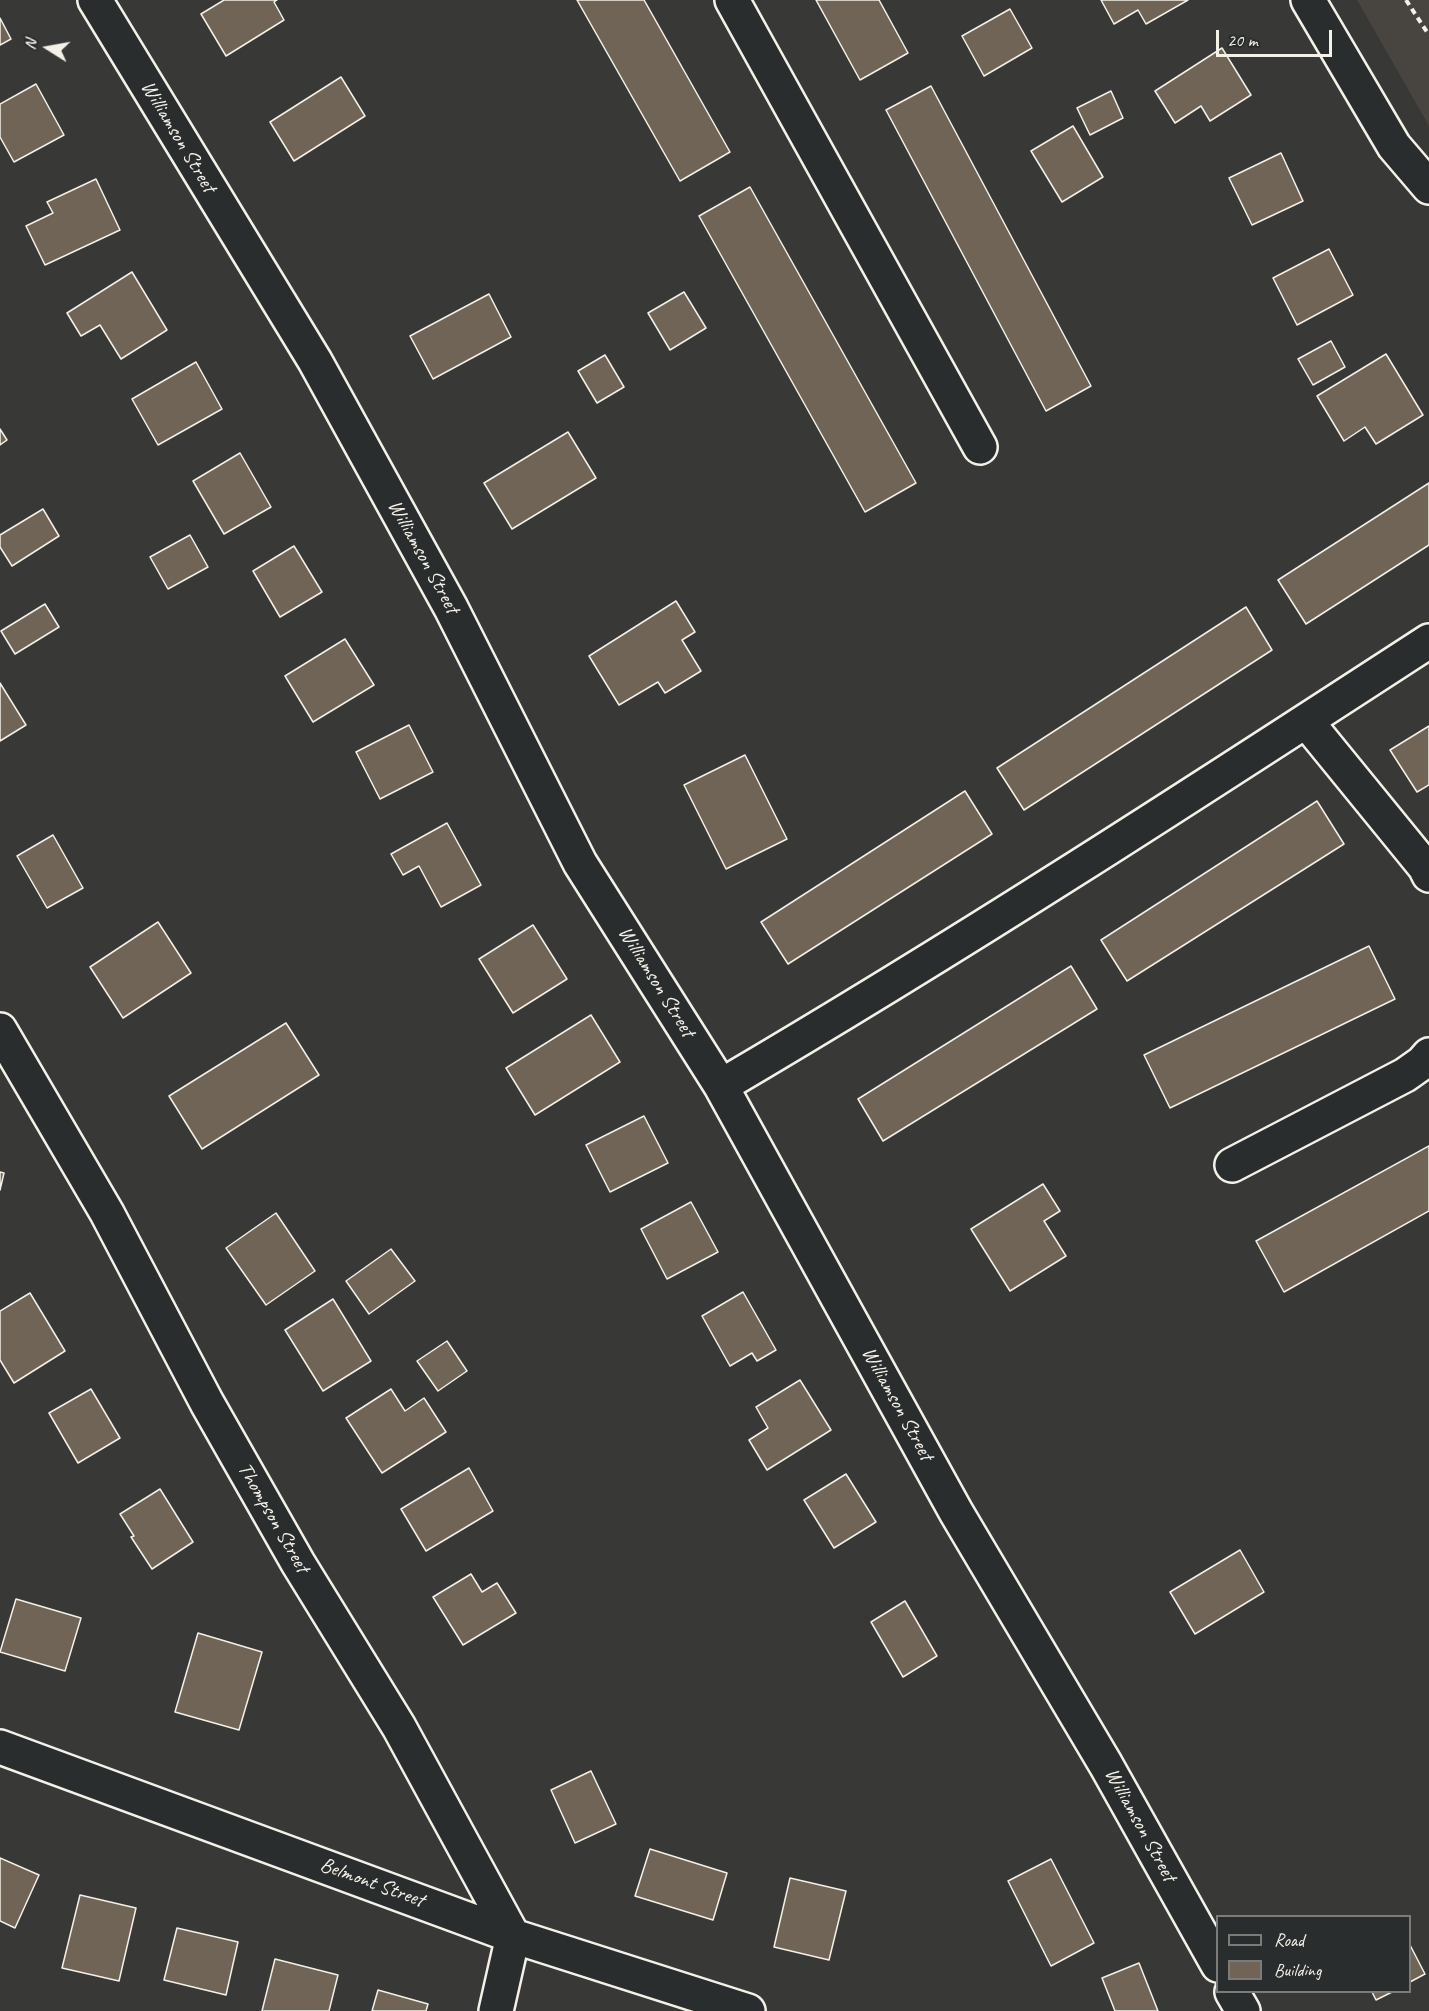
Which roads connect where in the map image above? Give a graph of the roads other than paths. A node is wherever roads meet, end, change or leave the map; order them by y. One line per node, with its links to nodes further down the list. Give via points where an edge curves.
1 (95, 0): 11 (street, Williamson Street, via 315,361 452,608 580,862)
2 (732, 0): 5 (street)
3 (1308, 0): 4 (street, via 1394,146)
4 (1429, 188)
5 (980, 447)
6 (1429, 641): 7 (street)
7 (1306, 721): 8 (street); 11 (street, via 831,1021)
8 (1429, 875)
9 (0, 1030): 14 (street, Thompson Street, via 107,1213 207,1403 298,1563 399,1727)
10 (1429, 1055): 12 (street, via 1405,1076)
11 (721, 1086): 15 (street, Williamson Street, via 956,1512 1106,1765)
12 (1232, 1165)
13 (0, 1747): 14 (street, Belmont Street)
14 (513, 1936): 17 (street); 18 (street, Belmont Street)
15 (1216, 1961)
16 (1233, 1993): 19 (street)
17 (495, 2011)
18 (748, 2011)
19 (1243, 2011)

